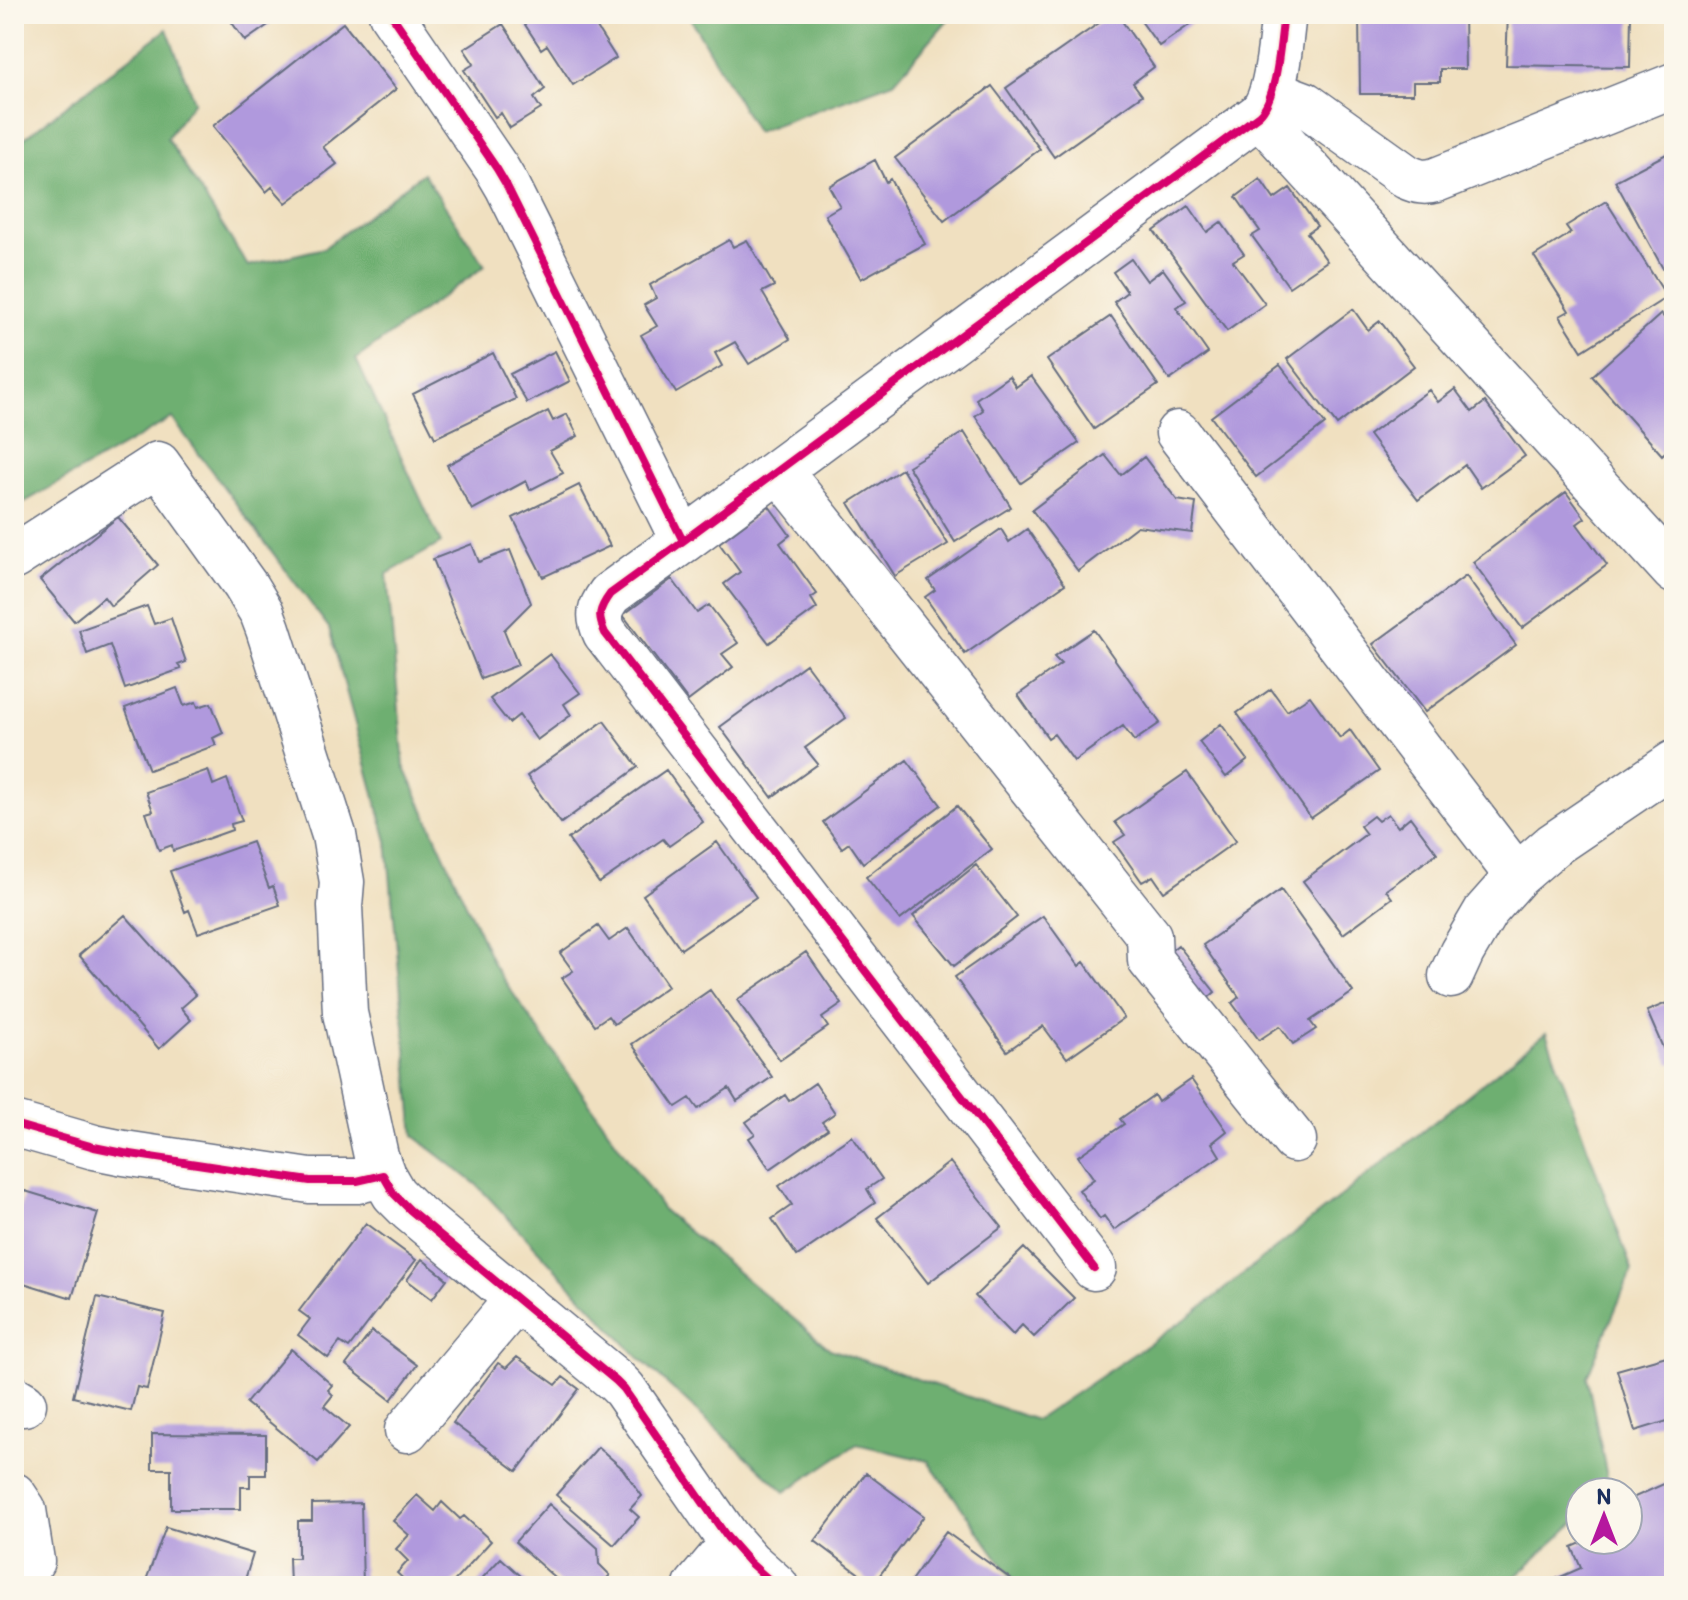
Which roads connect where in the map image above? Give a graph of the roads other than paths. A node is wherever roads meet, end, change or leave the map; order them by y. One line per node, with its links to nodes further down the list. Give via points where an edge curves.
1 (391, 14): 7 (street, via 507,186)
2 (1284, 14): 4 (street)
3 (1674, 85): 4 (street, via 1426,182 1407,177 1305,104)
4 (1266, 104): 6 (street); 9 (street)
5 (1178, 433): 11 (street)
6 (779, 470): 7 (street); 14 (street, via 1149,936 1150,960)
7 (683, 541): 16 (street, via 610,594 599,620 605,633)
8 (14, 557): 15 (street, via 158,464 254,598 334,835 342,882 345,1013)
9 (1674, 571)
10 (1674, 763): 11 (street, via 1553,845)
11 (1517, 876): 12 (street, via 1486,911)
12 (1451, 976)
13 (14, 1124): 15 (street, via 113,1151 310,1181)
14 (1294, 1140)
15 (383, 1175): 17 (street, via 410,1210)
16 (1094, 1268)
17 (517, 1299): 18 (street); 20 (street, via 624,1389)
18 (407, 1430)
19 (14, 1495): 21 (street, via 24,1510)
20 (732, 1543): 22 (street); 23 (street)
21 (32, 1561)
22 (696, 1586)
23 (776, 1586)

